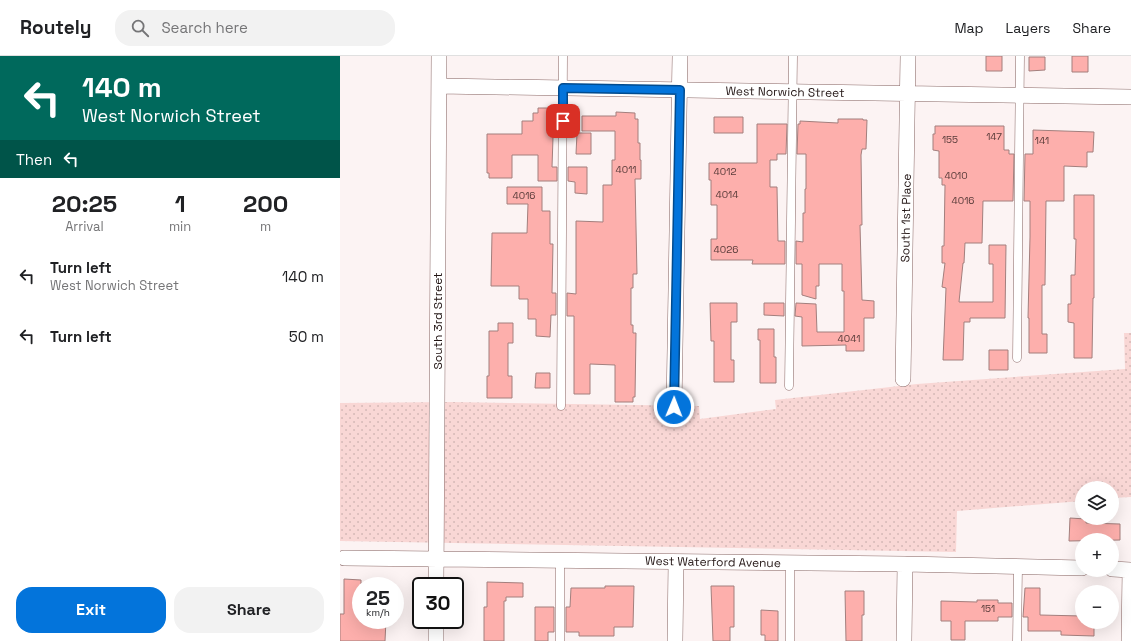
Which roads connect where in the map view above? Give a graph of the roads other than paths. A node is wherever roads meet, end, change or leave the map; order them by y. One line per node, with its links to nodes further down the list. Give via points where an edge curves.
1 (439, 56): 7 (street, South 3rd Street)
2 (563, 56): 8 (lane)
3 (680, 56): 9 (street)
4 (793, 56): 10 (lane)
5 (908, 56): 11 (street, South 1st Place)
6 (1020, 56): 12 (lane)
7 (439, 86): 8 (street, West Norwich Street); 19 (street, South 3rd Street)
8 (563, 88): 9 (street, West Norwich Street); 17 (lane)
9 (680, 90): 10 (street, West Norwich Street); 18 (street)
10 (793, 92): 11 (street, West Norwich Street); 16 (lane)
11 (908, 94): 12 (street, West Norwich Street); 15 (street, South 1st Place)
12 (1020, 96): 13 (street, West Norwich Street); 14 (lane)
13 (1131, 98)
14 (1017, 358)
15 (903, 379)
16 (789, 386)
17 (561, 406)
18 (674, 407)
19 (436, 559): 20 (street, West Waterford Avenue); 21 (street, West Waterford Avenue); 29 (street, South 3rd Street)
20 (560, 560): 22 (street, West Waterford Avenue); 32 (lane)
21 (342, 561)
22 (676, 562): 23 (street, West Waterford Avenue); 33 (street)
23 (790, 563): 24 (street, West Waterford Avenue); 34 (lane)
24 (905, 564): 25 (street, West Waterford Avenue); 35 (street)
25 (1018, 567): 26 (street, West Waterford Avenue); 36 (lane)
26 (1075, 568)
27 (1119, 569): 28 (street)
28 (1131, 569): 37 (street)
29 (436, 577)
30 (436, 629): 31 (street)
31 (436, 641)
32 (560, 641)
33 (675, 641)
34 (790, 641)
35 (904, 641)
36 (1017, 641)
37 (1129, 641)

